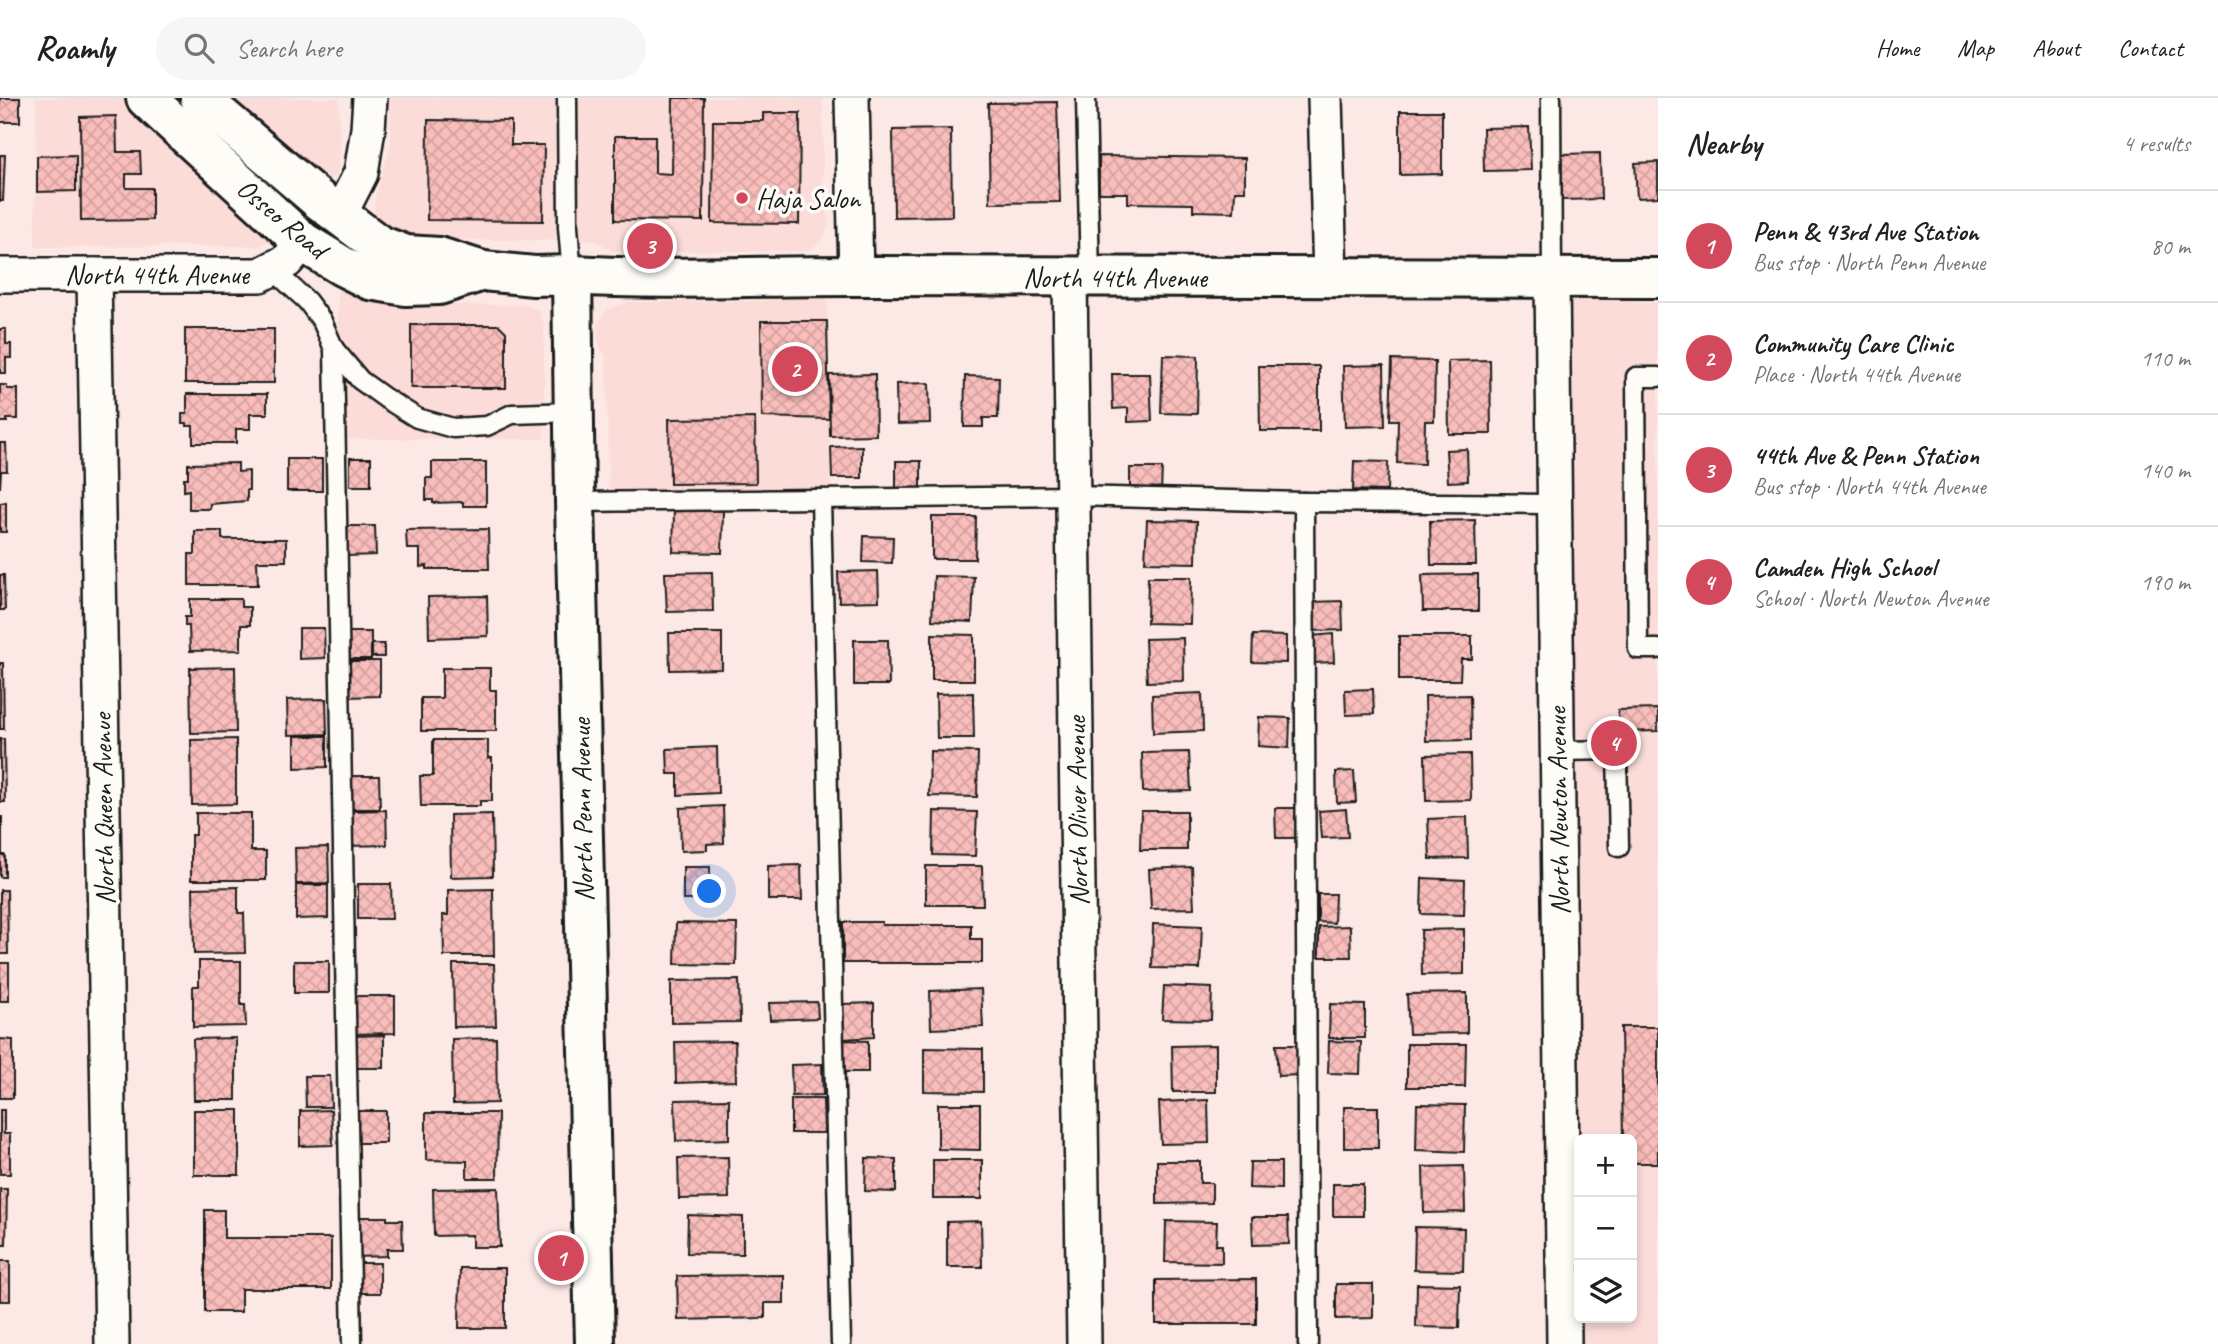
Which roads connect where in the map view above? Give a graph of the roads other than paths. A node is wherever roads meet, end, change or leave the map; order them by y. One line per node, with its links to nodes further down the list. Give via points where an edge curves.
1 (146, 98): 10 (main road, Osseo Road)
2 (200, 98): 9 (main road, Osseo Road)
3 (370, 98): 9 (street, via 361,173)
4 (567, 98): 15 (lane)
5 (852, 98): 16 (street)
6 (1086, 98): 17 (lane)
7 (1325, 98): 18 (street)
8 (1551, 98): 19 (lane)
9 (339, 216): 12 (main road, Osseo Road, via 379,244 406,255 439,257)
10 (303, 242): 11 (street, North 44th Avenue, via 287,261); 12 (main road, Osseo Road, via 370,280 406,286 439,285)
11 (272, 269): 14 (street, North 44th Avenue, via 260,275); 21 (lane, via 307,301)
12 (483, 271): 15 (main road, Osseo Road)
13 (0, 275): 14 (street, North 44th Avenue)
14 (94, 275): 32 (street, North Queen Avenue)
15 (572, 275): 16 (main road, North 44th Avenue); 23 (main road, North Penn Avenue)
16 (856, 275): 17 (main road, North 44th Avenue)
17 (1080, 278): 18 (main road, North 44th Avenue); 24 (street, North Oliver Avenue)
18 (1330, 278): 19 (main road, North 44th Avenue)
19 (1552, 278): 20 (main road, North 44th Avenue); 28 (street, North Newton Avenue)
20 (1658, 278)
21 (334, 349): 23 (lane, via 360,380 385,398 417,418 453,428 487,426 512,414); 33 (lane)
22 (1658, 377): 29 (lane, via 1636,377 1638,649)
23 (574, 412): 26 (main road, North Penn Avenue)
24 (1073, 496): 25 (lane); 27 (lane); 36 (street, North Oliver Avenue)
25 (821, 499): 26 (lane); 35 (lane)
26 (575, 502): 34 (main road, North Penn Avenue)
27 (1304, 502): 28 (lane); 37 (lane)
28 (1555, 504): 30 (street, North Newton Avenue)
29 (1658, 649)
30 (1558, 751): 31 (lane, via 1617,750); 38 (street, North Newton Avenue)
31 (1619, 847)
32 (112, 1344)
33 (352, 1344)
34 (595, 1344)
35 (841, 1344)
36 (1084, 1344)
37 (1308, 1344)
38 (1564, 1344)

